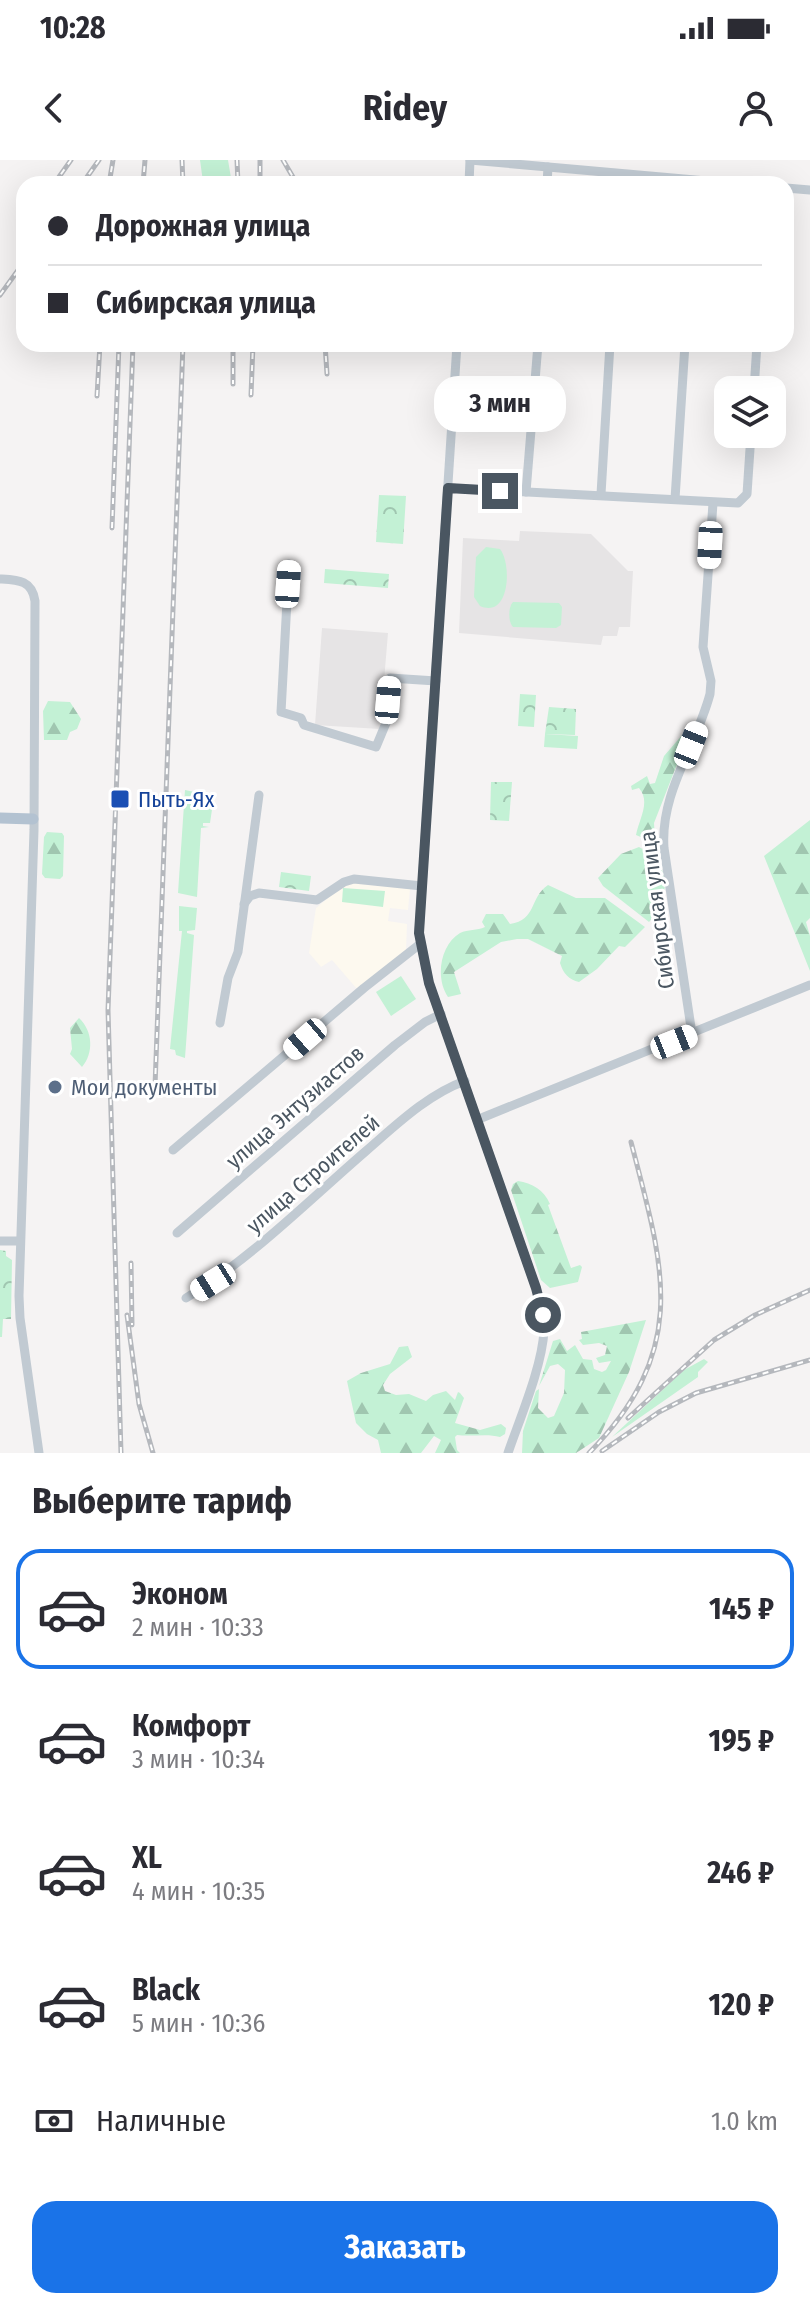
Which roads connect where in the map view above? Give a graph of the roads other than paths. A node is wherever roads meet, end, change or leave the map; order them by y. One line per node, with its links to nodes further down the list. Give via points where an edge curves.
1 (470, 160): 2 (street)
2 (548, 167): 3 (street); 4 (street)
3 (547, 176)
4 (604, 176)
5 (456, 352): 12 (street)
6 (537, 352): 13 (street)
7 (610, 352): 14 (street)
8 (684, 352): 15 (street)
9 (756, 352): 10 (street)
10 (755, 376)
11 (750, 448): 16 (street, via 743,500)
12 (448, 488): 13 (street); 19 (street)
13 (526, 492): 14 (street)
14 (601, 494): 15 (street)
15 (675, 499): 16 (street)
16 (713, 503): 29 (street, Сибирская улица, via 703,647 711,689 663,823)
17 (289, 564): 19 (street, via 281,712 301,718 304,725 376,747 386,723 390,678)
18 (0, 579): 22 (street, via 26,583 35,597)
19 (436, 681): 23 (street)
20 (259, 795): 24 (street)
21 (0, 818): 22 (main road)
22 (33, 819): 35 (street)
23 (422, 886): 24 (street, via 350,879 317,900 259,893); 25 (street)
24 (244, 905): 28 (street)
25 (420, 944): 27 (street); 32 (street)
26 (810, 985): 29 (street)
27 (441, 1014): 30 (street); 33 (street, улица Энтузиастов, via 395,1045)
28 (220, 1023)
29 (692, 1034): 31 (street)
30 (465, 1081): 31 (street); 36 (street, улица Строителей, via 403,1120 222,1275)
31 (479, 1119): 38 (street, via 544,1326 540,1357)
32 (173, 1150)
33 (177, 1233)
34 (0, 1241): 35 (street)
35 (20, 1241): 37 (street, via 20,1318)
36 (186, 1298)
37 (39, 1453)
38 (508, 1453)

